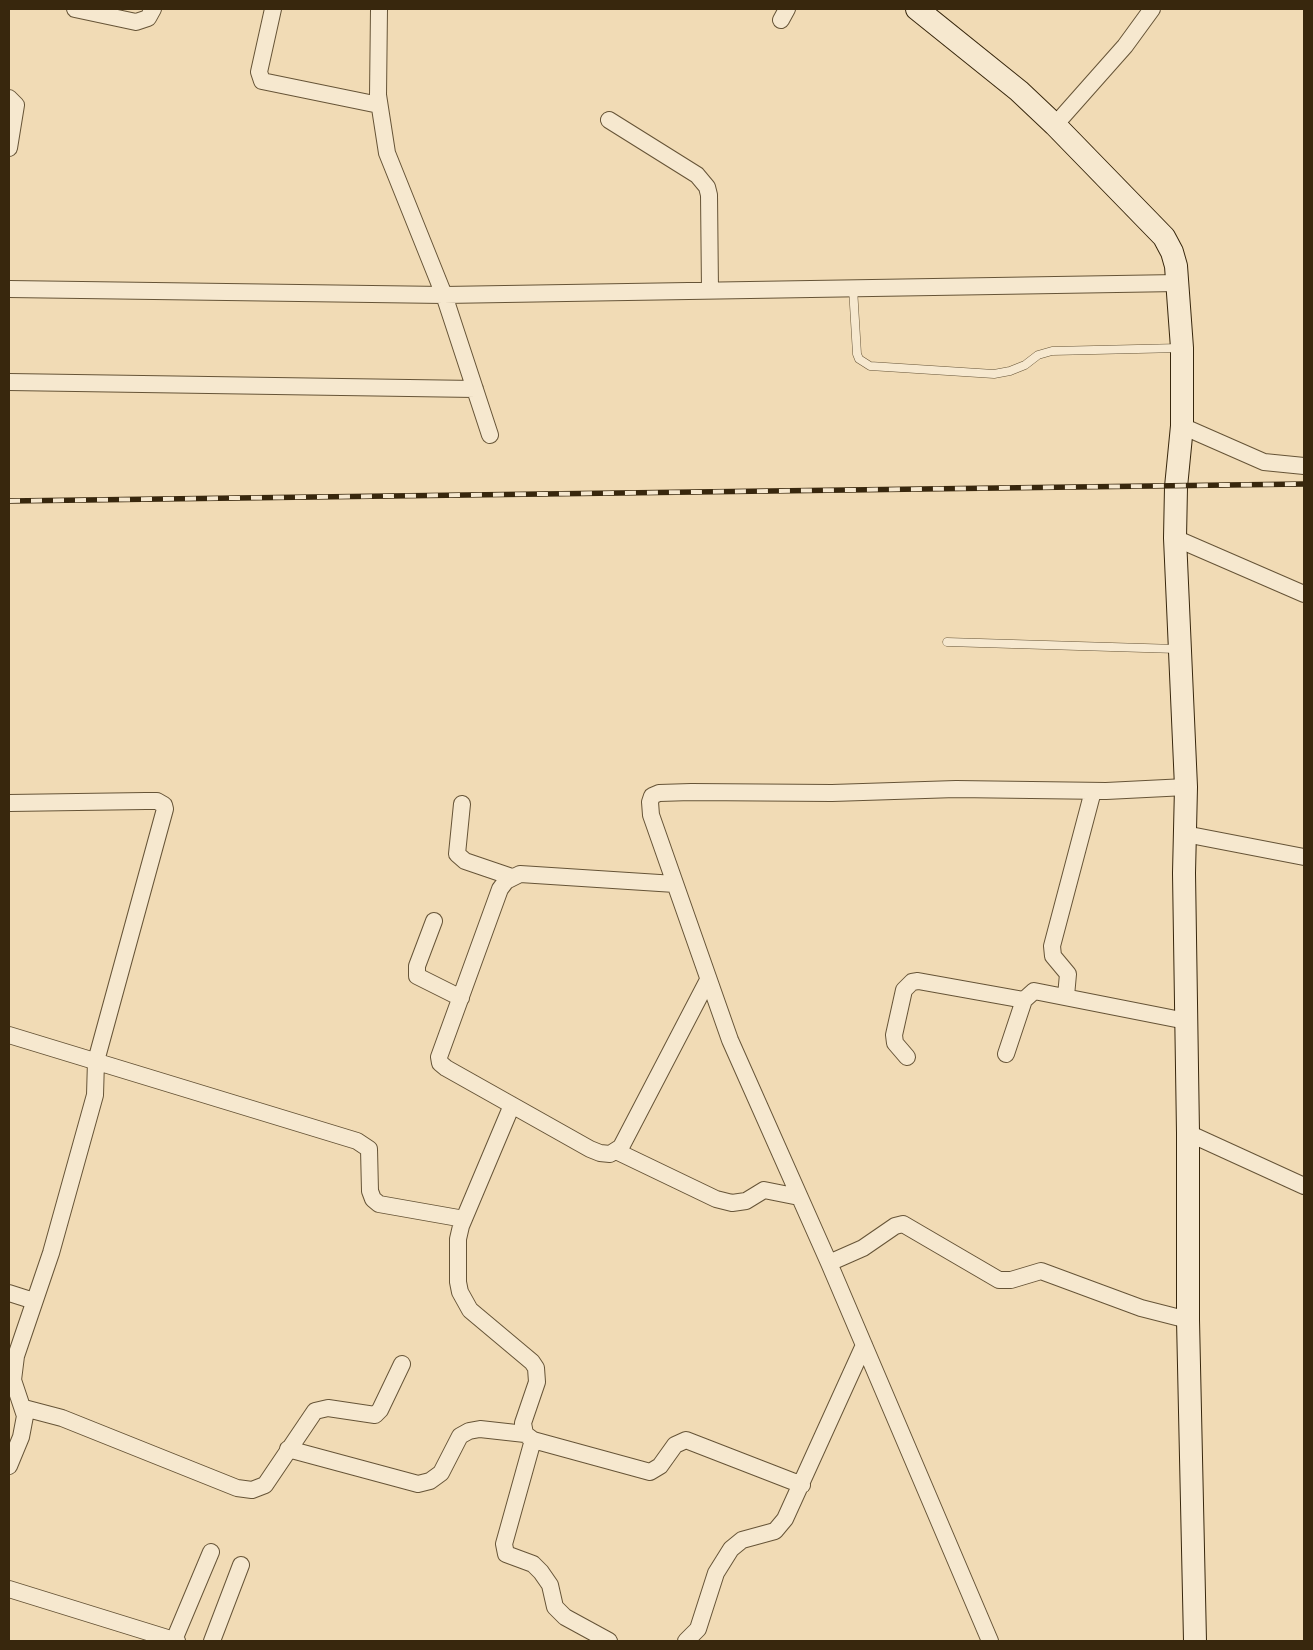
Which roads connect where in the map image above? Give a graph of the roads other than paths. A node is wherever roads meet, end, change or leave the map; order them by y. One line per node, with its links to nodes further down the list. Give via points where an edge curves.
1 (75, 9): 2 (street, via 136,22 148,18)
2 (153, 9)
3 (273, 9): 8 (street, via 259,72 262,81)
4 (379, 9): 8 (street)
5 (917, 9): 10 (main road, via 1019,90)
6 (1152, 9): 10 (street, via 1125,46)
7 (9, 98): 11 (street, via 16,105)
8 (379, 106): 16 (street, via 390,160)
9 (609, 120): 15 (street, via 697,175 707,187)
10 (1056, 125): 12 (main road, via 1164,237 1172,252)
11 (9, 148)
12 (1178, 283): 13 (street); 17 (main road)
13 (853, 288): 15 (street); 17 (lane, via 857,354 870,366 994,374 1010,371 1052,351)
14 (9, 289): 16 (street)
15 (710, 290): 16 (street)
16 (444, 295): 19 (street)
17 (1182, 348): 20 (main road)
18 (9, 382): 19 (street)
19 (475, 389): 21 (street)
20 (1182, 426): 22 (street, via 1264,462); 23 (main road, via 1176,487)
21 (490, 435)
22 (1304, 466)
23 (1176, 538): 24 (street); 26 (main road)
24 (1304, 594)
25 (947, 642): 26 (lane)
26 (1179, 649): 27 (main road)
27 (1186, 787): 28 (street); 31 (main road)
28 (1093, 791): 34 (street, via 956,789 658,793 652,796 649,807); 37 (street, via 1052,946 1053,956 1068,974)
29 (9, 803): 44 (street, via 146,801 164,804 158,839)
30 (462, 804): 33 (street, via 457,854)
31 (1185, 834): 32 (street); 40 (main road)
32 (1304, 857)
33 (512, 877): 34 (street, via 520,874); 38 (street, via 500,889)
34 (675, 884): 36 (street)
35 (434, 921): 38 (street, via 416,972 420,979)
36 (708, 980): 47 (street, via 621,1147); 49 (street, via 741,1067)
37 (1066, 996): 39 (street, via 1034,991); 40 (street)
38 (461, 998): 45 (street, via 439,1057 440,1063)
39 (1024, 1000): 42 (street); 43 (street, via 912,982 904,990 894,1035 895,1043)
40 (1186, 1020): 46 (main road)
41 (9, 1035): 44 (street)
42 (1006, 1054)
43 (907, 1057)
44 (96, 1061): 50 (street, via 357,1141 369,1149 370,1192 379,1204); 53 (street, via 95,1095 51,1253)
45 (512, 1105): 47 (street, via 600,1153); 50 (street)
46 (1188, 1133): 48 (street); 54 (main road)
47 (616, 1151): 49 (street, via 716,1199 732,1203 746,1201 764,1190)
48 (1304, 1186)
49 (799, 1197): 51 (street)
50 (464, 1219): 58 (street, via 458,1239 458,1282 464,1301 480,1320 536,1368 537,1382 524,1423)
51 (829, 1263): 54 (street, via 864,1248 903,1224 999,1280 1011,1280 1041,1271 1141,1308); 55 (street)
52 (9, 1292): 53 (street)
53 (34, 1301): 57 (street, via 13,1369 13,1380)
54 (1188, 1320): 71 (main road)
55 (864, 1345): 61 (street); 70 (street)
56 (402, 1364): 59 (street, via 375,1415 320,1409 312,1414)
57 (24, 1408): 59 (street, via 62,1418 245,1490 259,1489 265,1484); 60 (street, via 21,1437)
58 (529, 1437): 59 (street, via 480,1429 469,1431 460,1436 441,1473 418,1484); 61 (street, via 650,1472 660,1466 675,1445 686,1440); 68 (street, via 504,1544 506,1554 533,1564 541,1572 550,1585 555,1607 565,1617)
59 (288, 1449)
60 (9, 1466)
61 (802, 1485): 69 (street, via 778,1529 738,1542 731,1549 716,1573 698,1629)
62 (211, 1552): 66 (street)
63 (241, 1565): 67 (street)
64 (9, 1588): 65 (street)
65 (139, 1636): 66 (street)
66 (176, 1641)
67 (212, 1641)
68 (609, 1641)
69 (686, 1641)
70 (990, 1641)
71 (1195, 1641)

